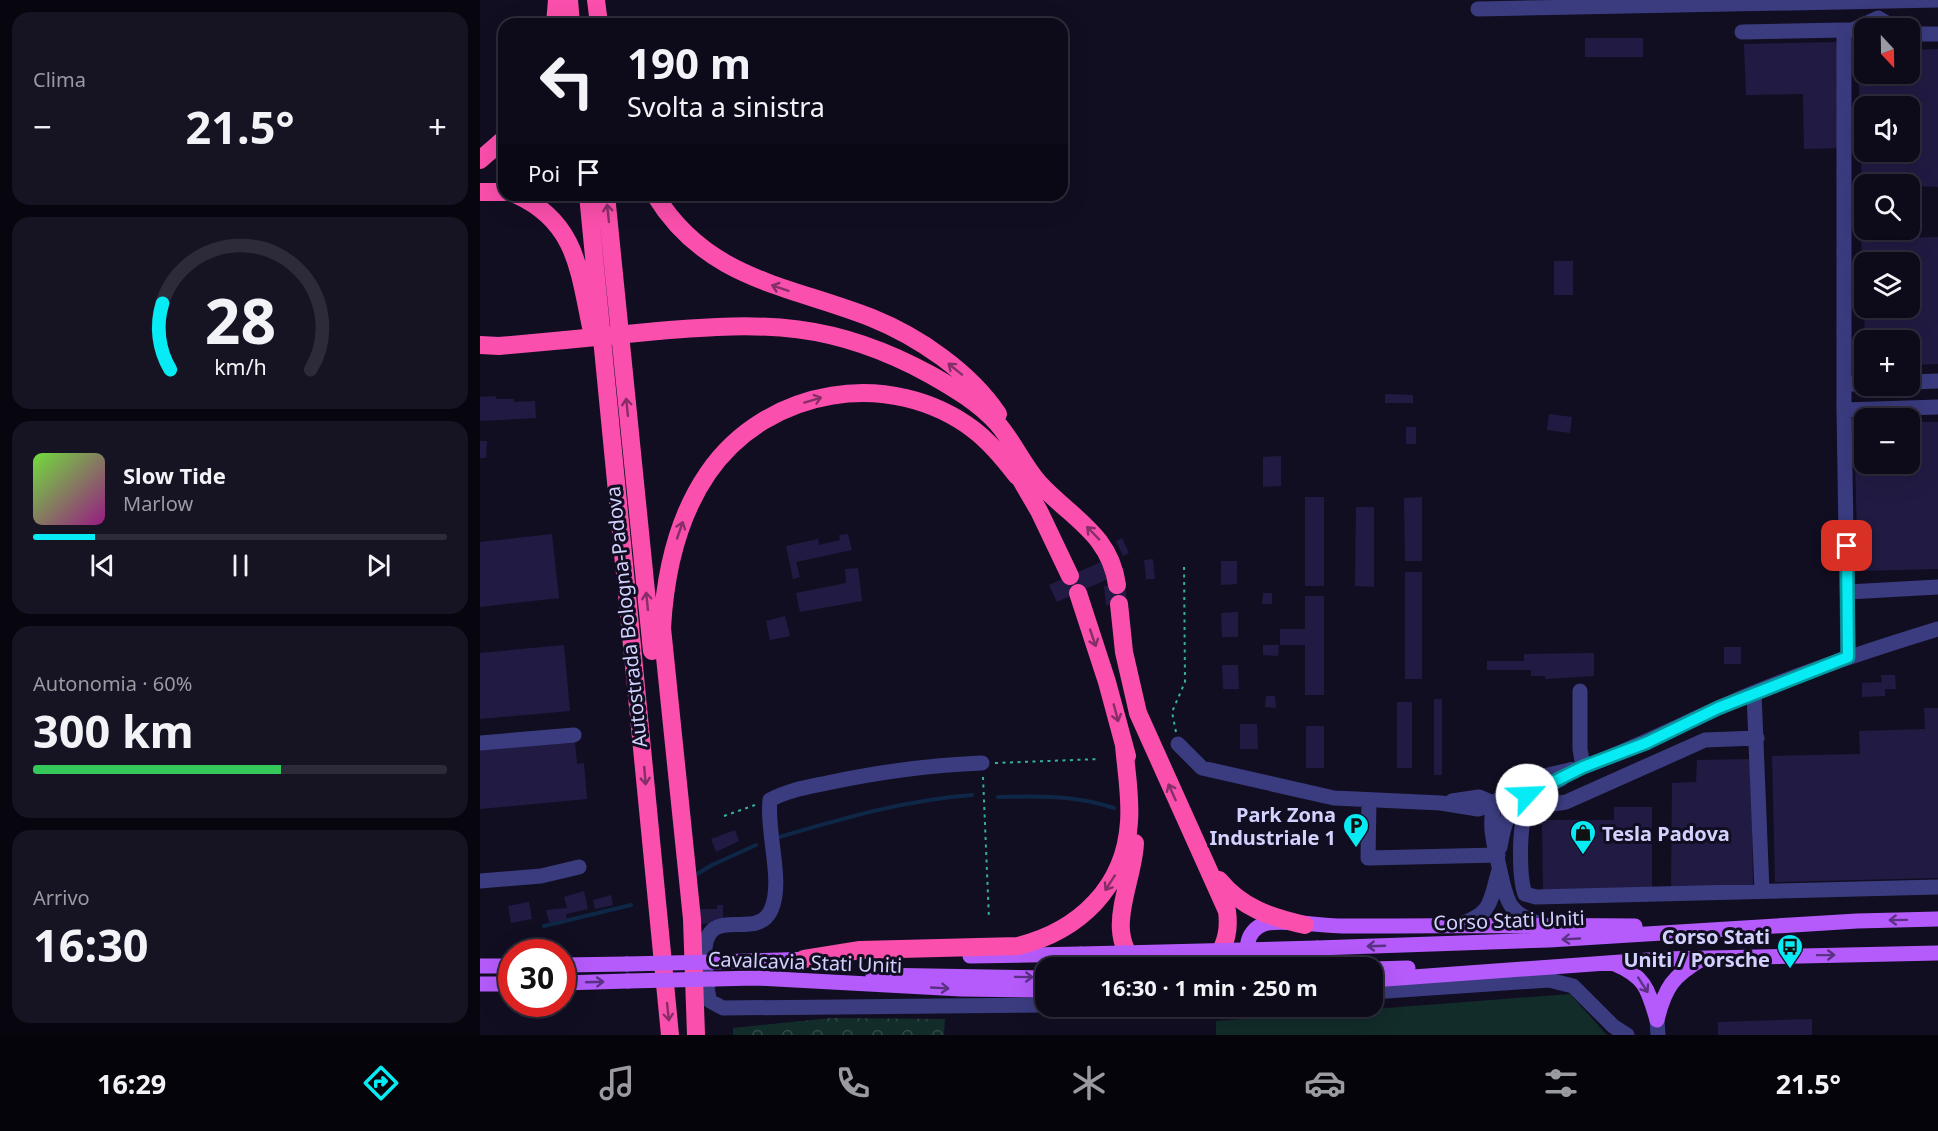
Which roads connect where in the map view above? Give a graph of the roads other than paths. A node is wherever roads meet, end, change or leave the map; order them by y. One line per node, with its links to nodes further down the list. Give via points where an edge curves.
1 (557, 0): 7 (highway)
2 (569, 0): 8 (highway)
3 (587, 0): 9 (highway)
4 (596, 0): 10 (highway)
5 (1938, 0): 6 (street)
6 (1478, 9)
7 (556, 18)
8 (570, 18)
9 (589, 18)
10 (598, 18)
11 (1854, 32): 12 (street); 26 (street)
12 (1742, 33)
13 (1920, 34): 14 (street)
14 (1938, 34)
15 (498, 144): 16 (highway)
16 (480, 160)
17 (480, 192): 18 (highway)
18 (498, 192)
19 (526, 201): 31 (highway, via 554,219 576,258)
20 (589, 201): 31 (highway, Autostrada Bologna-Padova)
21 (607, 201): 88 (highway, Autostrada Bologna-Padova, one-way to 21)
22 (660, 201): 33 (highway, one-way to 22, via 995,409 944,360 872,318 728,267 687,236)
23 (480, 345): 29 (highway, bridge, via 776,325 826,334 887,352 952,388)
24 (1938, 381): 25 (street)
25 (1920, 382)
26 (1845, 384): 27 (street); 30 (street)
27 (1854, 384)
28 (1938, 407): 30 (street)
29 (981, 410): 32 (highway); 33 (highway, via 996,422)
30 (1844, 410): 37 (street)
31 (613, 442): 87 (highway, Autostrada Bologna-Padova, one-way to 87)
32 (1017, 476): 34 (highway, via 1039,511); 89 (highway, one-way to 32, via 692,919 662,628 674,549 701,484 725,452 764,420 817,398 858,392 901,396 946,412 985,438)
33 (1039, 483): 35 (highway, one-way to 33, via 1115,570 1096,535)
34 (1070, 576)
35 (1117, 585)
36 (1938, 587): 37 (street)
37 (1848, 592): 41 (street)
38 (1078, 593): 48 (highway, one-way to 48)
39 (1119, 603): 53 (highway, one-way to 39, via 1138,713 1124,652)
40 (1938, 629): 41 (street)
41 (1848, 657): 43 (street)
42 (1580, 691): 50 (street)
43 (1754, 693): 45 (street); 50 (street)
44 (574, 735): 46 (street)
45 (1756, 738): 58 (street); 58 (street, via 1705,740 1566,802 1533,808 1521,824 1522,876 1525,894 1536,897)
46 (480, 743)
47 (1178, 744): 51 (street, via 1202,768 1223,775 1334,798)
48 (1124, 745): 66 (highway, via 1135,795 1136,826 1133,870 1119,931); 70 (highway, one-way to 70, via 1129,822 1122,862 1101,897 1072,924 1018,946 860,950)
49 (982, 763): 85 (street, via 876,772 795,790 770,800 775,892 771,911 763,919 716,927 708,933 704,947 710,1001 723,1008)
50 (1583, 767): 52 (street)
51 (1369, 801): 52 (street, via 1441,803 1478,809); 54 (street, via 1368,858)
52 (1502, 807): 54 (street)
53 (1195, 843): 60 (highway, via 1232,895 1263,914); 67 (highway, via 1228,920 1223,948)
54 (1499, 861): 61 (street, via 1486,911); 62 (street, via 1506,899 1512,909 1522,918)
55 (579, 867): 56 (street, via 541,876)
56 (480, 881)
57 (1938, 887): 58 (street)
58 (1762, 891)
59 (1938, 919): 63 (main road, Corso Stati Uniti, one-way to 63)
60 (1305, 926): 61 (main road); 68 (main road, via 1269,923 1256,928 1248,940)
61 (1455, 926): 62 (main road)
62 (1545, 926): 63 (main road)
63 (1734, 928): 65 (main road, Corso Stati Uniti, one-way to 65, bridge, via 1570,939)
64 (1938, 953): 69 (main road, one-way to 64)
65 (1081, 954): 70 (main road, Cavalcavia Stati Uniti)
66 (1132, 957)
67 (1216, 957)
68 (1249, 957)
69 (1705, 958): 71 (main road); 86 (main road, via 1681,972 1664,993)
70 (804, 959): 73 (main road, Cavalcavia Stati Uniti, bridge)
71 (1662, 959): 72 (main road); 76 (main road)
72 (1613, 964): 79 (main road); 86 (main road, one-way to 86, via 1630,970 1643,982)
73 (576, 965)
74 (480, 966): 75 (main road)
75 (498, 966)
76 (1383, 969)
77 (756, 978): 78 (main road, one-way to 78, via 816,974); 80 (main road, Cavalcavia Stati Uniti, one-way to 77, bridge); 83 (main road, Cavalcavia Stati Uniti, one-way to 83)
78 (1035, 978)
79 (1383, 979)
80 (576, 982)
81 (480, 984): 82 (main road)
82 (498, 984)
83 (1035, 990)
84 (1383, 991): 90 (street, via 1549,980 1573,986)
85 (1035, 1005)
86 (1657, 1028)
87 (670, 1035)
88 (691, 1035)
89 (696, 1035)
90 (1627, 1035)

